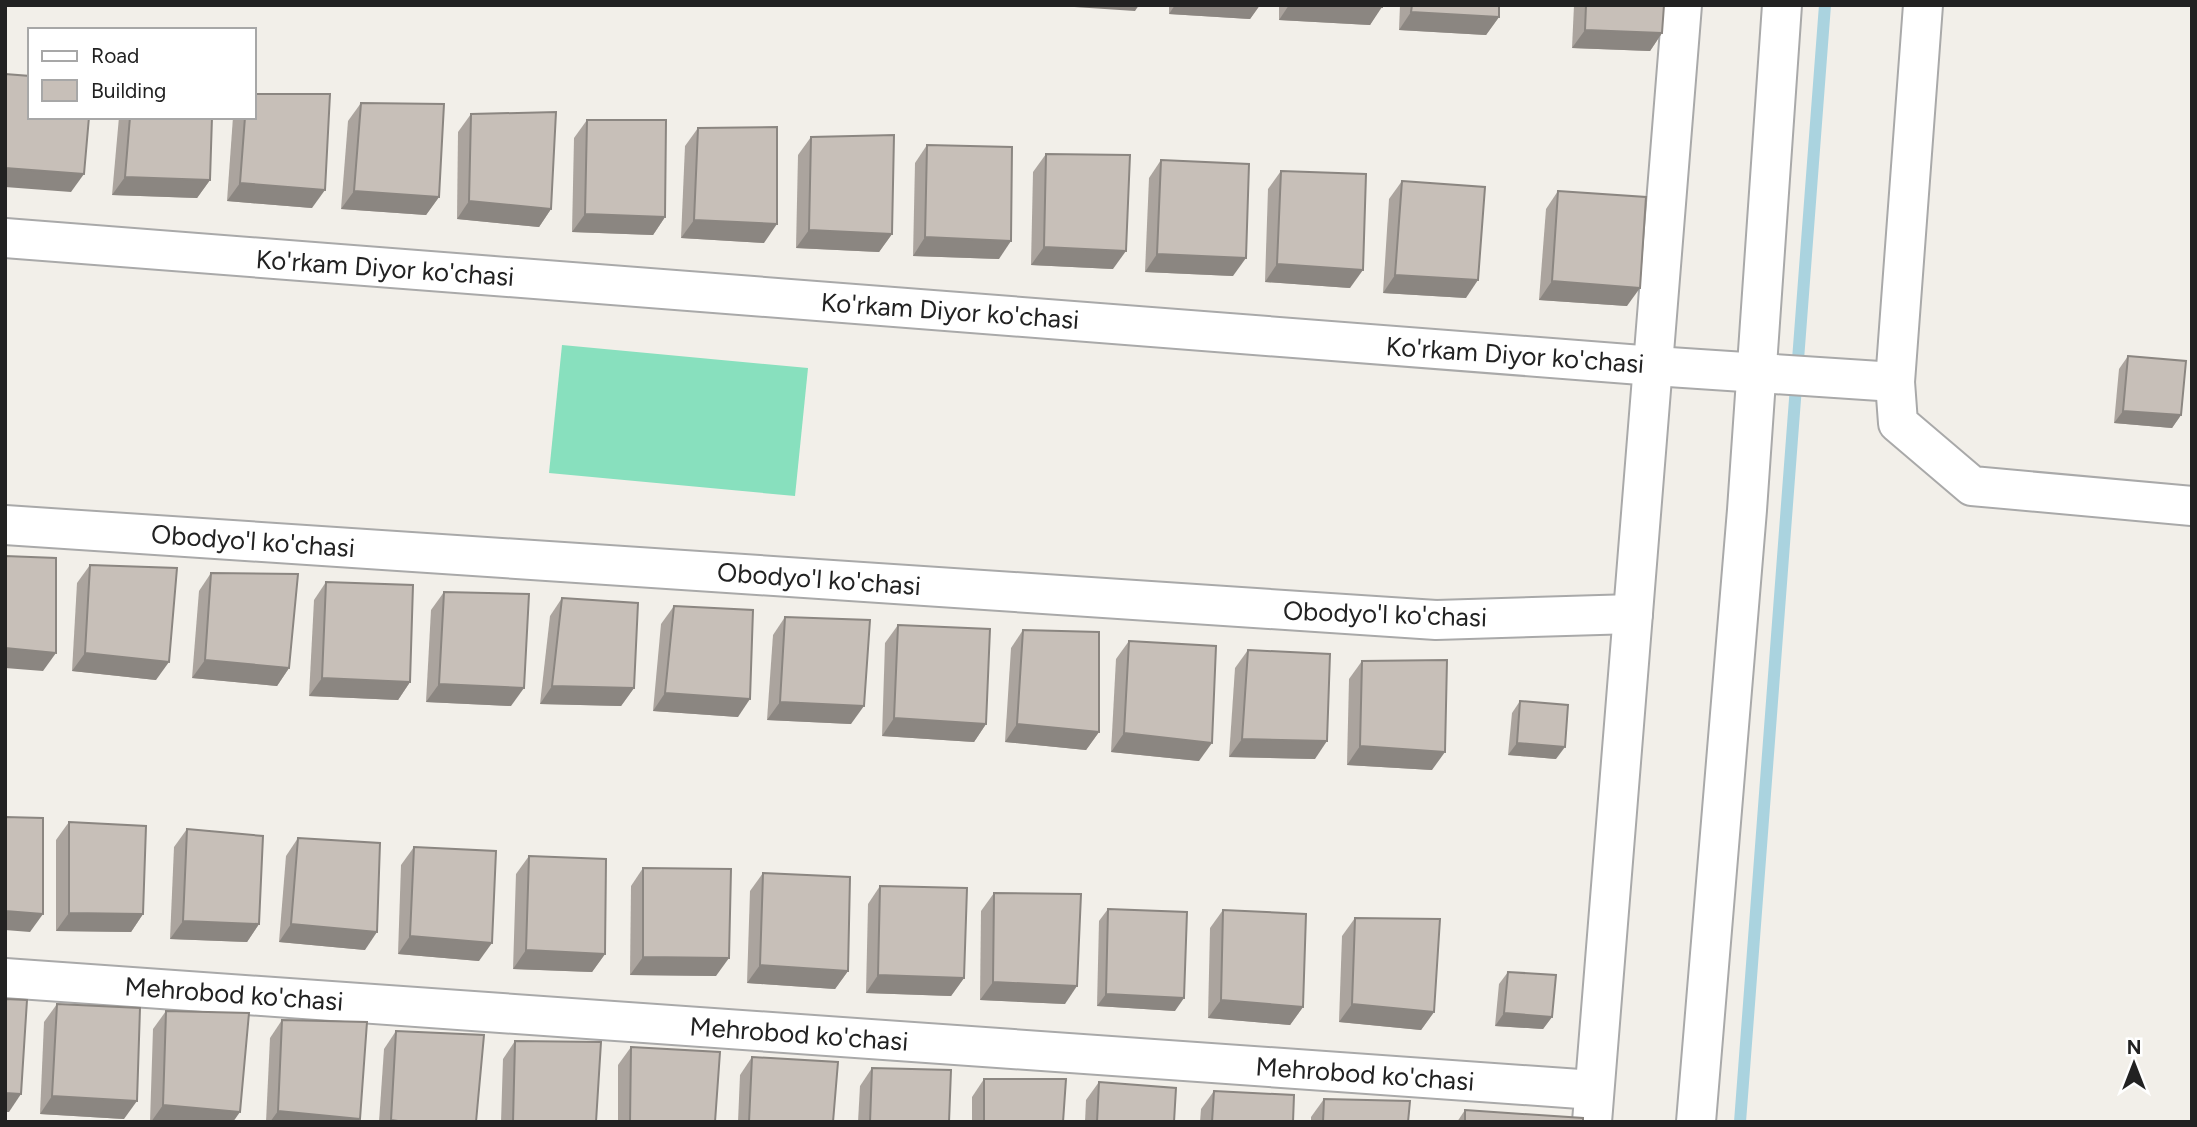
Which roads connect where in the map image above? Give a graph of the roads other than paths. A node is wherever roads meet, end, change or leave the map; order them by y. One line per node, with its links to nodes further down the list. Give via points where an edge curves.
1 (1682, 5): 5 (street)
2 (1782, 5): 6 (street)
3 (1923, 5): 7 (street)
4 (5, 238): 5 (street, Ko'rkam Diyor ko'chasi)
5 (1654, 366): 6 (street, Ko'rkam Diyor ko'chasi); 10 (street)
6 (1757, 373): 7 (street, Ko'rkam Diyor ko'chasi); 13 (street)
7 (1895, 382): 8 (street, via 1898,423 1972,486)
8 (2192, 506)
9 (5, 524): 10 (street, Obodyo'l ko'chasi, via 1436,620)
10 (1633, 614): 12 (street)
11 (5, 978): 12 (street, Mehrobod ko'chasi)
12 (1593, 1106)
13 (1696, 1122)

